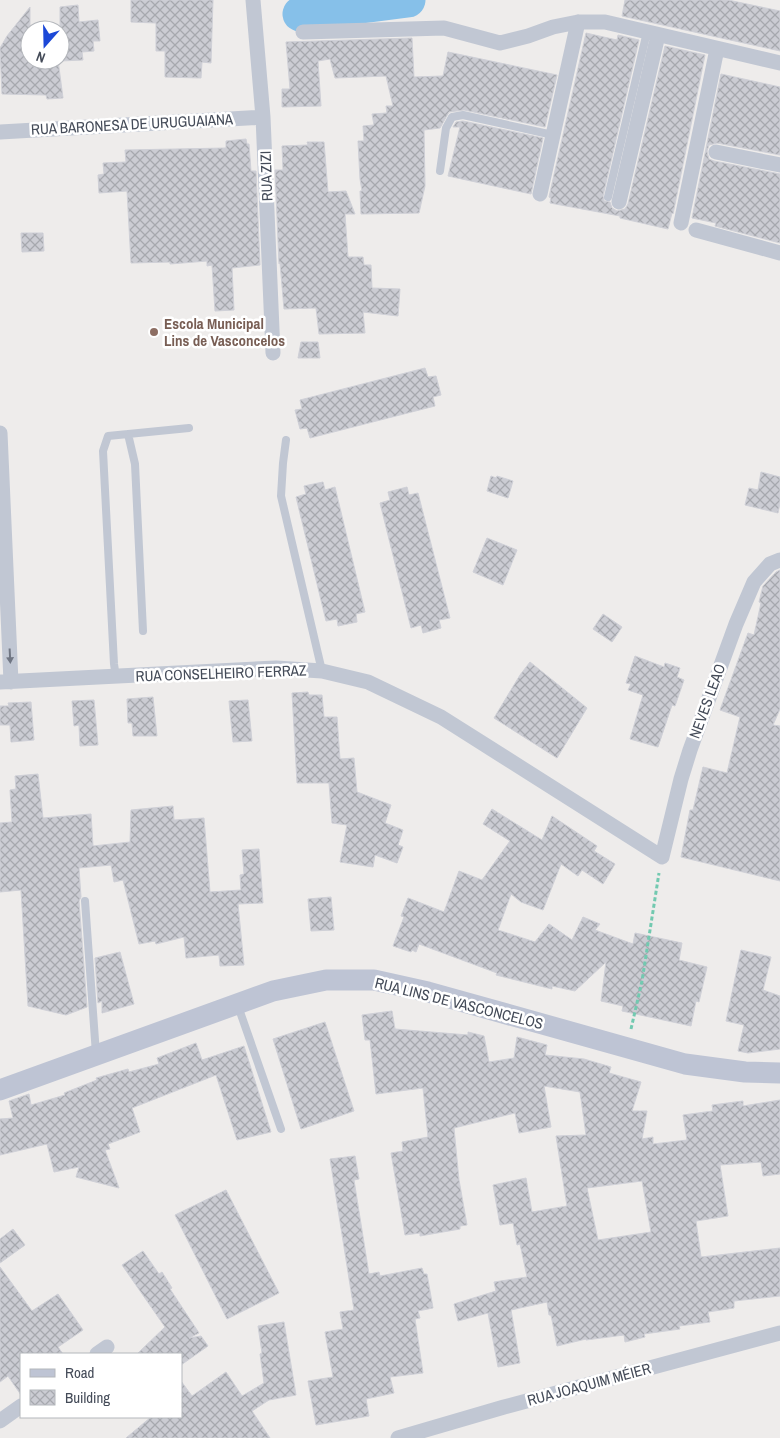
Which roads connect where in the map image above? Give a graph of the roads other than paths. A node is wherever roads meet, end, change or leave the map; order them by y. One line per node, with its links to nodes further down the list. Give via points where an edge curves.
1 (253, 0): 7 (street, RUA ZIZI)
2 (578, 22): 3 (street, via 553,26 500,43 444,28); 4 (street, via 605,22); 9 (street)
3 (303, 32)
4 (652, 34): 5 (street); 14 (street)
5 (717, 49): 6 (street); 15 (street)
6 (780, 63)
7 (263, 117): 8 (street, RUA BARONESA DE URUGUAIANA); 18 (street, RUA ZIZI)
8 (0, 132)
9 (553, 135): 12 (lane, via 463,115 452,117 446,128); 13 (street)
10 (716, 152): 11 (street)
11 (780, 165)
12 (440, 171)
13 (540, 194)
14 (613, 200)
15 (681, 223)
16 (696, 230): 17 (street)
17 (780, 253)
18 (273, 353)
19 (189, 428): 21 (lane)
20 (0, 433): 27 (street, one-way to 27)
21 (128, 434): 24 (lane, via 135,464); 26 (lane, via 108,436 103,451)
22 (286, 440): 25 (lane, via 281,496)
23 (780, 560): 28 (street, NEVES LEAO, via 770,564 754,582 736,624 680,779)
24 (143, 631)
25 (322, 670): 26 (street, RUA CONSELHEIRO FERRAZ, via 276,668); 28 (street, RUA CONSELHEIRO FERRAZ, via 368,682 440,717)
26 (116, 677): 27 (street, RUA CONSELHEIRO FERRAZ)
27 (6, 682)
28 (662, 857)
29 (85, 901): 31 (lane)
30 (237, 1004): 31 (street, RUA LINS DE VASCONCELOS); 32 (street, RUA LINS DE VASCONCELOS, via 273,990 326,980 374,980 685,1064); 34 (lane)
31 (96, 1055): 33 (street, RUA LINS DE VASCONCELOS)
32 (780, 1073)
33 (0, 1090)
34 (281, 1129)
35 (780, 1333): 38 (street, RUA JOAQUIM MÉIER)
36 (20, 1407): 37 (street)
37 (0, 1420)
38 (398, 1438)

